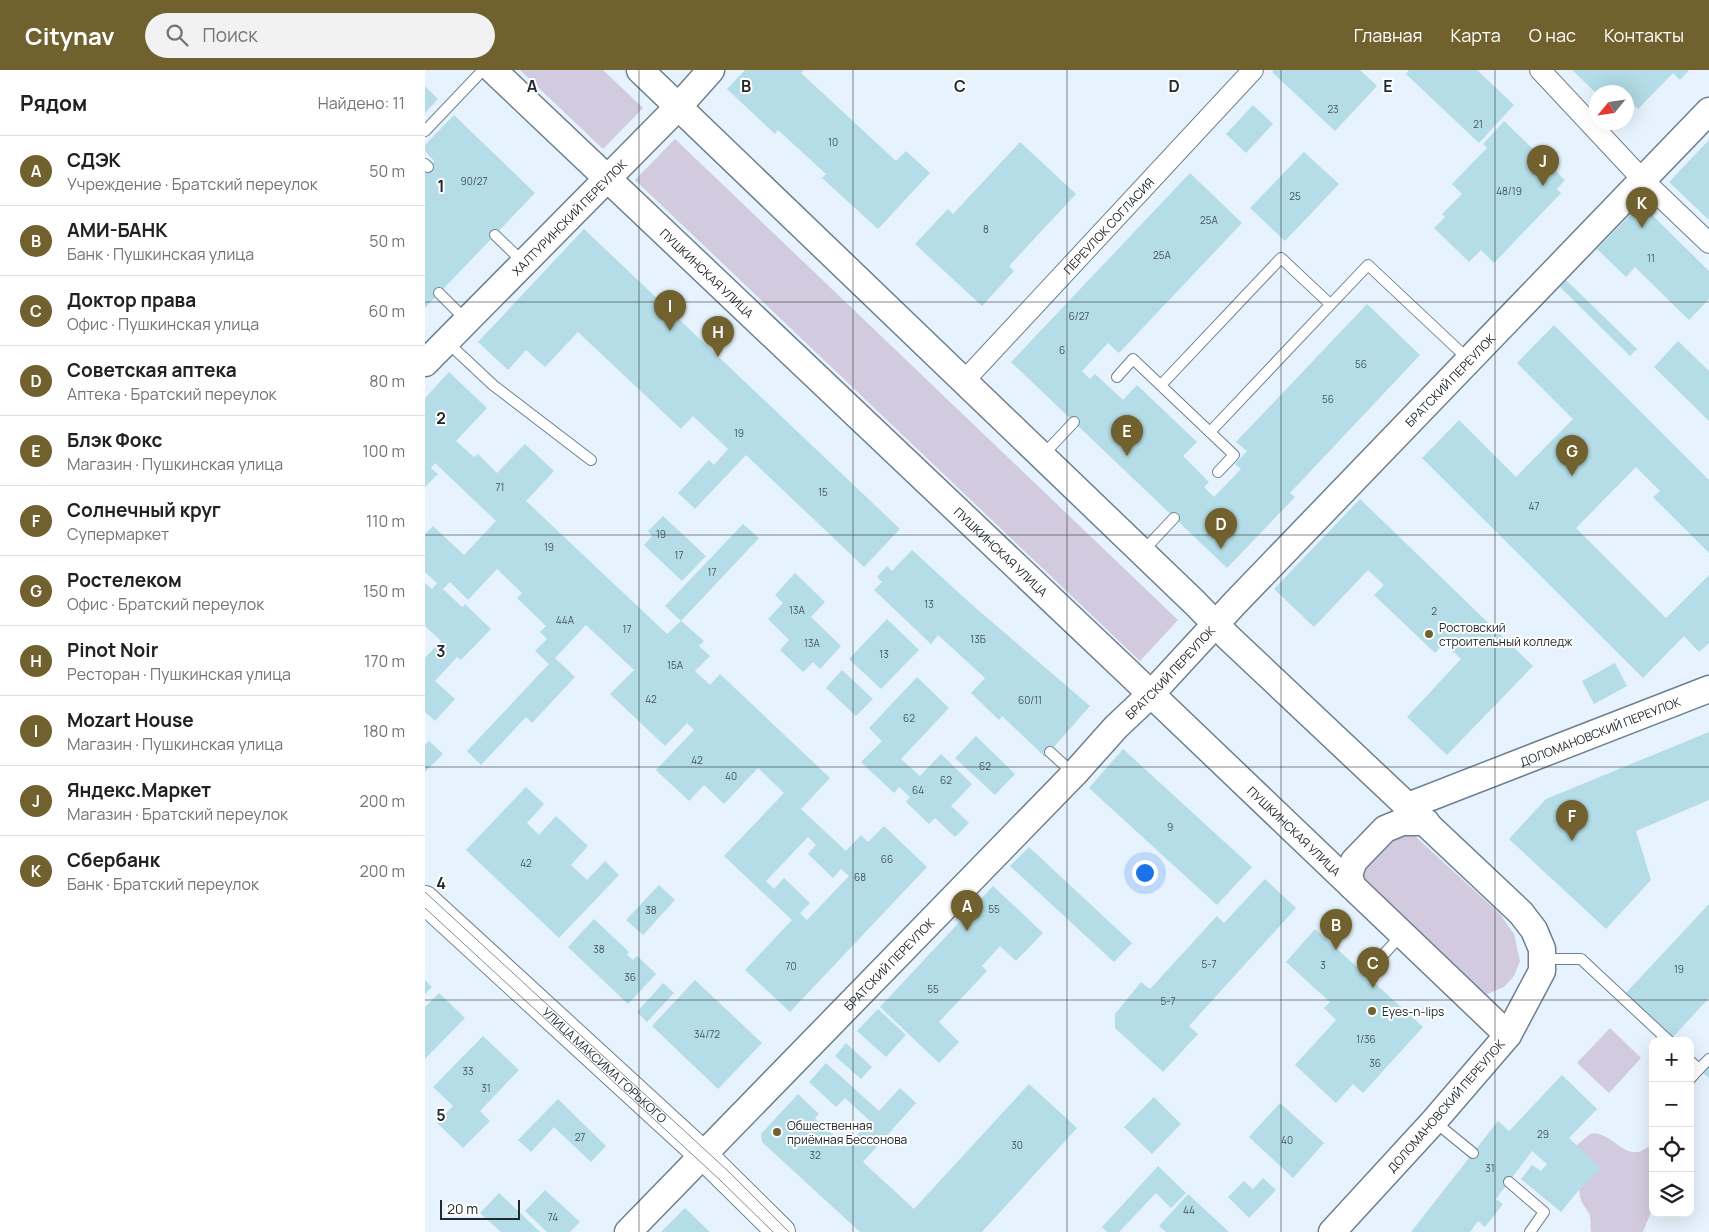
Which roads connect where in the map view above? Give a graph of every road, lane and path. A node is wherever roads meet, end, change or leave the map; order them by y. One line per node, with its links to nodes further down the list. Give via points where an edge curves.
1 (483, 70): 9 (lane)
2 (493, 70): 10 (street, ПУШКИНСКАЯ УЛИЦА)
3 (640, 70): 7 (street)
4 (711, 70): 7 (street, ХАЛТУРИНСКИЙ ПЕРЕУЛОК)
5 (1253, 70): 22 (street, ПЕРЕУЛОК СОГЛАСИЯ)
6 (1540, 70): 11 (street)
7 (678, 107): 10 (street, ХАЛТУРИНСКИЙ ПЕРЕУЛОК); 22 (street)
8 (1709, 111): 11 (street, БРАТСКИЙ ПЕРЕУЛОК)
9 (425, 131)
10 (607, 178): 14 (street, ХАЛТУРИНСКИЙ ПЕРЕУЛОК); 33 (street, ПУШКИНСКАЯ УЛИЦА)
11 (1642, 178): 13 (street); 19 (street, БРАТСКИЙ ПЕРЕУЛОК)
12 (495, 234): 14 (lane)
13 (1709, 243)
14 (524, 263): 17 (street, ХАЛТУРИНСКИЙ ПЕРЕУЛОК)
15 (439, 293): 17 (lane)
16 (1331, 304): 19 (lane, via 1368,265); 23 (lane, via 1281,258); 25 (lane)
17 (467, 320): 18 (street, ХАЛТУРИНСКИЙ ПЕРЕУЛОК)
18 (446, 342): 20 (street, ХАЛТУРИНСКИЙ ПЕРЕУЛОК); 27 (lane, via 493,385)
19 (1469, 360): 31 (street, БРАТСКИЙ ПЕРЕУЛОК)
20 (425, 363)
21 (1117, 377): 23 (lane, via 1133,359)
22 (964, 381): 26 (street)
23 (1161, 385): 25 (lane)
24 (1074, 422): 26 (lane)
25 (1210, 432): 28 (lane, via 1234,455)
26 (1042, 456): 30 (street)
27 (591, 460)
28 (1218, 472)
29 (1174, 518): 30 (lane)
30 (1142, 552): 31 (street)
31 (1216, 623): 33 (street, БРАТСКИЙ ПЕРЕУЛОК); 36 (street)
32 (1709, 689): 36 (street, ДОЛОМАНОВСКИЙ ПЕРЕУЛОК)
33 (1151, 694): 35 (street, БРАТСКИЙ ПЕРЕУЛОК); 37 (street, ПУШКИНСКАЯ УЛИЦА)
34 (1050, 752): 35 (lane)
35 (1074, 774): 52 (street, БРАТСКИЙ ПЕРЕУЛОК)
36 (1417, 814): 37 (street, via 1385,829 1354,861 1349,874); 40 (street, ДОЛОМАНОВСКИЙ ПЕРЕУЛОК, via 1521,913 1534,930 1542,950)
37 (1352, 886): 39 (street, ПУШКИНСКАЯ УЛИЦА)
38 (425, 900): 52 (main road, УЛИЦА МАКСИМА ГОРЬКОГО)
39 (1401, 934): 41 (lane); 43 (street, ПУШКИНСКАЯ УЛИЦА)
40 (1541, 959): 42 (street, ДОЛОМАНОВСКИЙ ПЕРЕУЛОК, via 1542,970); 45 (lane, via 1581,959)
41 (1376, 963)
42 (1530, 994): 43 (street, via 1518,1003 1496,1011); 44 (street, ДОЛОМАНОВСКИЙ ПЕРЕУЛОК)
43 (1482, 1011): 44 (street, ПУШКИНСКАЯ УЛИЦА)
44 (1508, 1036): 50 (street, ДОЛОМАНОВСКИЙ ПЕРЕУЛОК)
45 (1665, 1037)
46 (1709, 1059): 48 (lane)
47 (1694, 1065): 48 (lane)
48 (1699, 1069): 49 (lane)
49 (1694, 1075)
50 (1434, 1121): 51 (lane); 56 (street, ДОЛОМАНОВСКИЙ ПЕРЕУЛОК)
51 (1473, 1153)
52 (703, 1155): 54 (street, БРАТСКИЙ ПЕРЕУЛОК); 55 (main road, УЛИЦА МАКСИМА ГОРЬКОГО)
53 (1509, 1182): 57 (lane, via 1544,1212)
54 (628, 1232)
55 (781, 1232)
56 (1332, 1232)
57 (1530, 1232)

